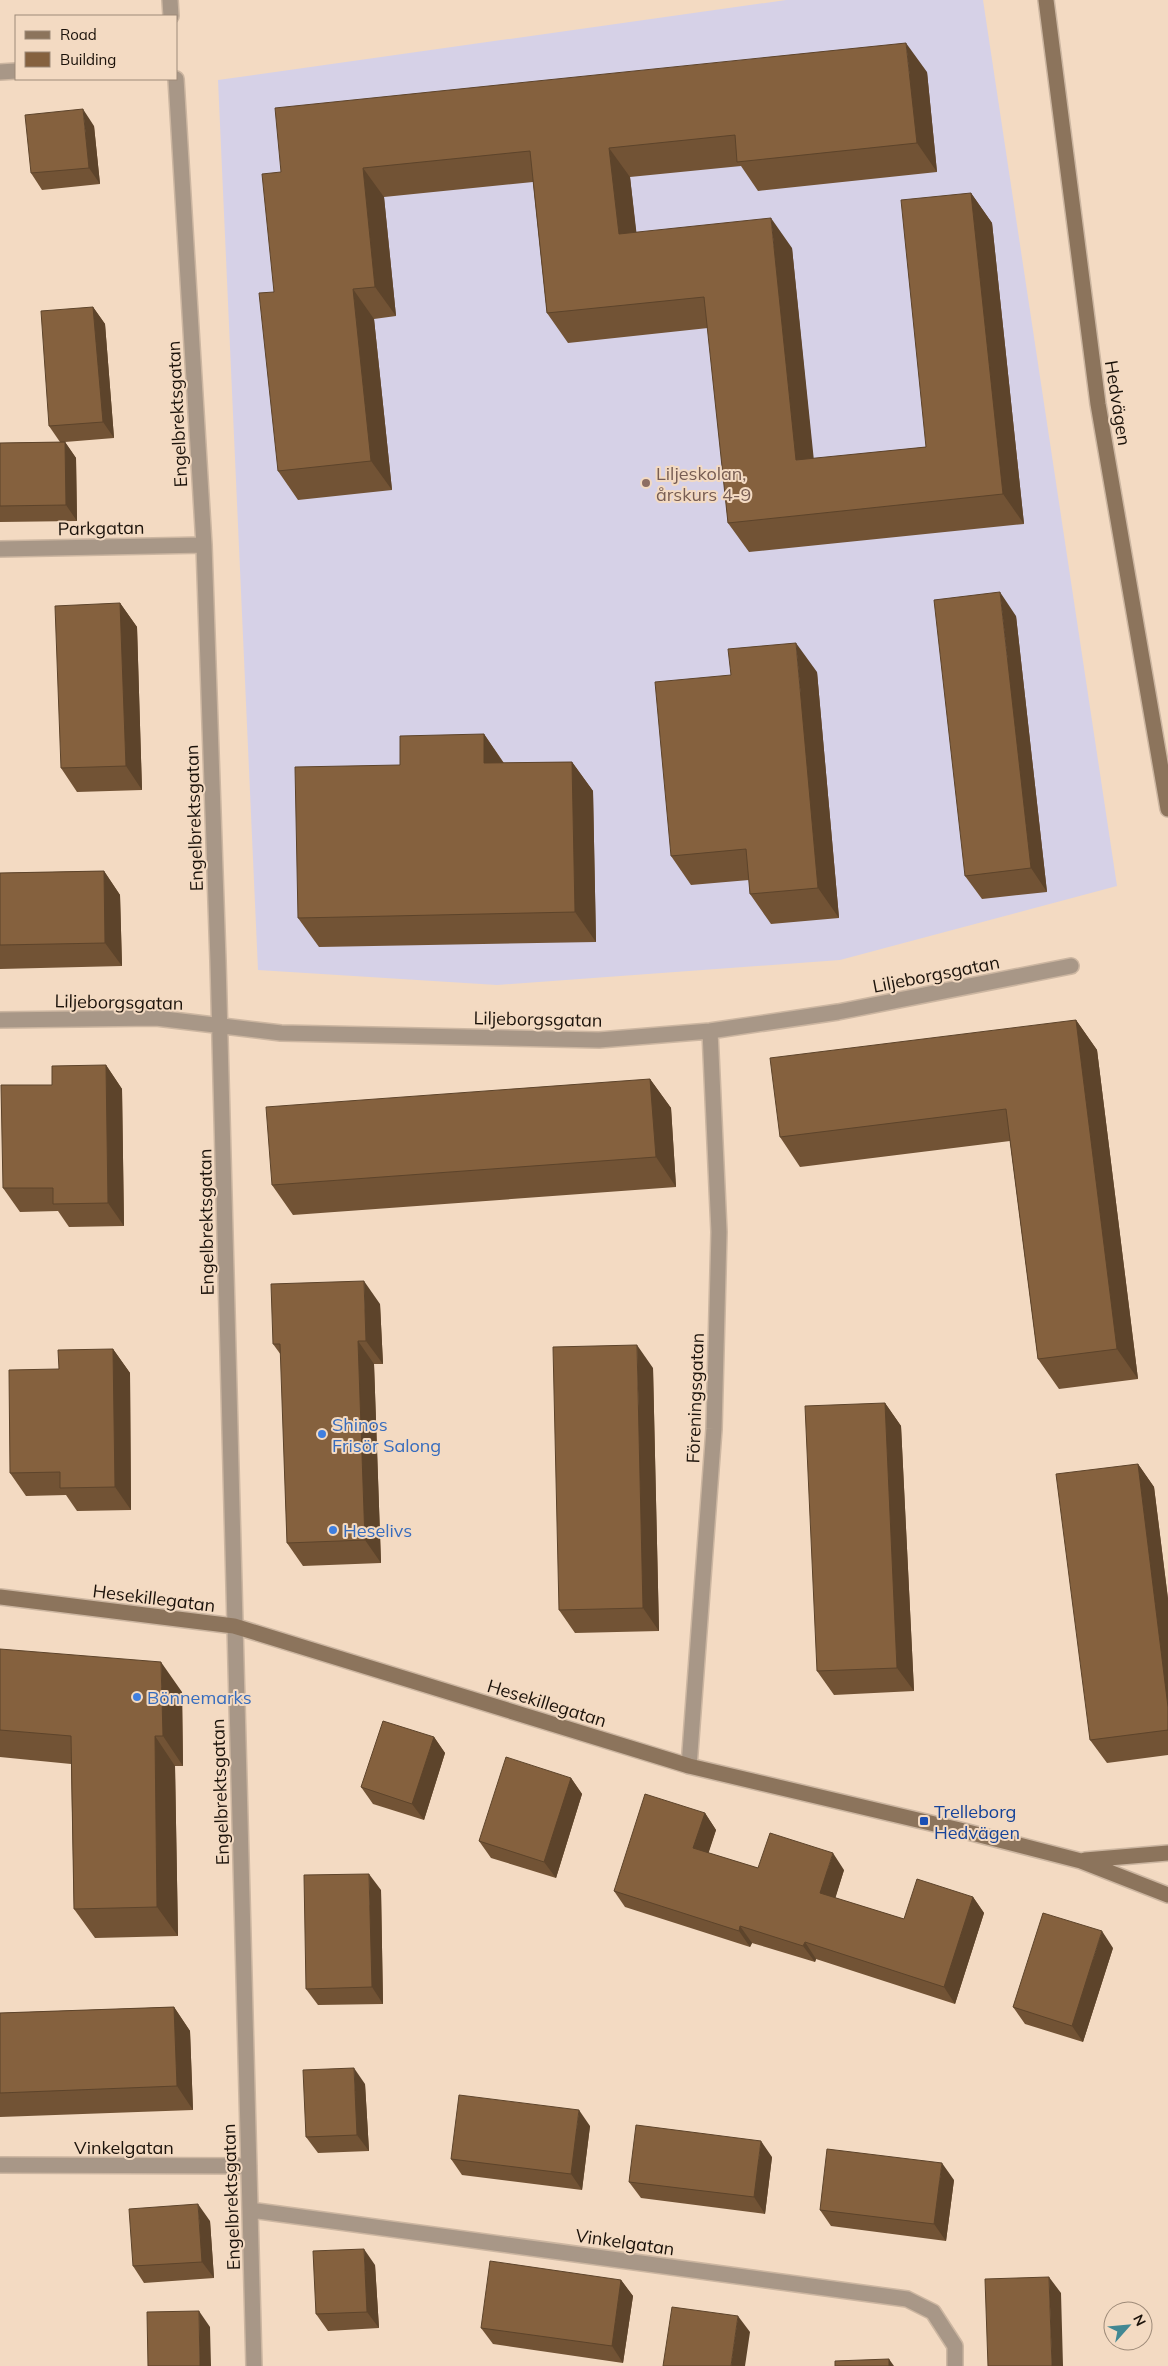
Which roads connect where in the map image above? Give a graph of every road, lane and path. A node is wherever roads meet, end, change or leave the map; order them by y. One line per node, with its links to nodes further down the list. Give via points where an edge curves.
1 (170, 0): 3 (street)
2 (1046, 0): 9 (street, Hedvägen, via 1098,404)
3 (171, 15)
4 (15, 70): 5 (street)
5 (0, 72)
6 (176, 80): 7 (street, Engelbrektsgatan)
7 (204, 545): 8 (street, Parkgatan); 12 (street, Engelbrektsgatan)
8 (0, 548)
9 (1168, 809)
10 (1071, 966): 13 (street, Liljeborgsgatan, via 838,1012)
11 (0, 1020): 12 (street, Liljeborgsgatan, via 156,1018)
12 (220, 1026): 13 (street, Liljeborgsgatan, via 281,1033 599,1040); 15 (street, Engelbrektsgatan)
13 (710, 1032): 16 (street, Föreningsgatan, via 720,1232 714,1429)
14 (0, 1597): 15 (street, Hesekillegatan)
15 (234, 1626): 16 (street, Hesekillegatan); 21 (street, Engelbrektsgatan)
16 (689, 1766): 18 (street, Hesekillegatan)
17 (1168, 1853): 18 (street, Hesekillegatan)
18 (1081, 1861): 19 (street, Hesekillegatan)
19 (1168, 1895)
20 (0, 2165): 21 (street, Vinkelgatan)
21 (249, 2166): 22 (street, Engelbrektsgatan)
22 (250, 2210): 23 (street, Engelbrektsgatan); 24 (street, Vinkelgatan, via 907,2299 933,2312 955,2346)
23 (254, 2366)
24 (955, 2366)

